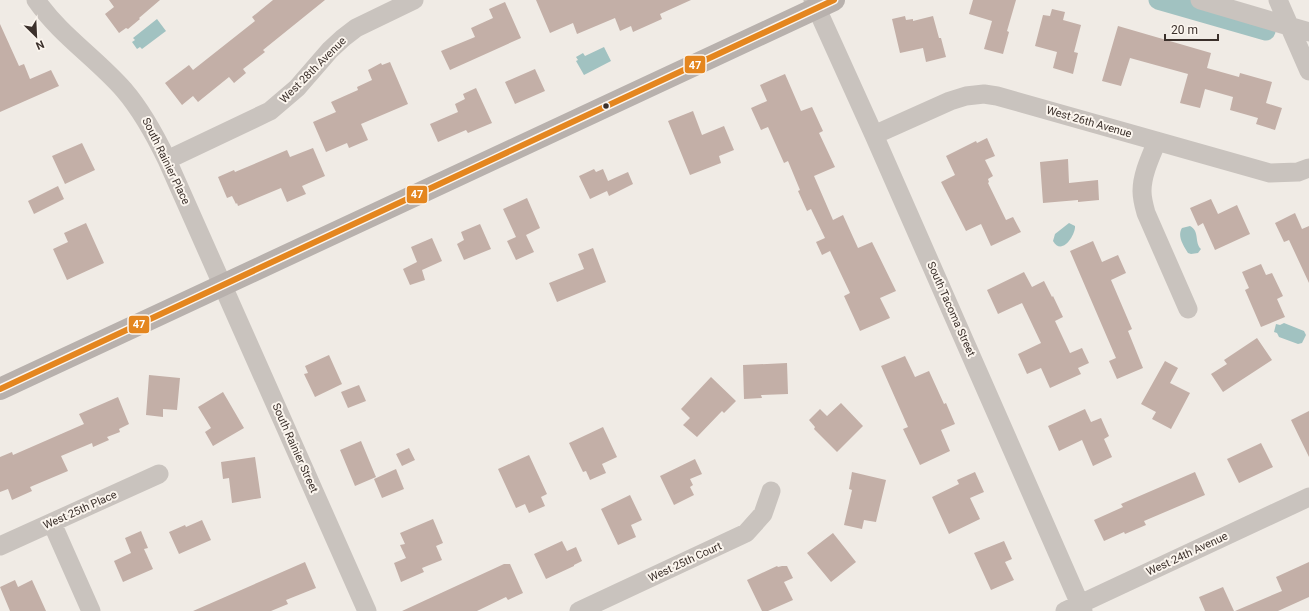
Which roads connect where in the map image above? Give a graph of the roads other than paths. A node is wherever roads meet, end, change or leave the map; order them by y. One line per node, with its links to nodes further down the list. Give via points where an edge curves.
1 (414, 0): 11 (street, West 28th Avenue, via 356,28 343,38 297,88 270,111)
2 (1200, 0): 6 (street)
3 (1278, 0): 6 (street)
4 (41, 2): 11 (street, South Rainier Place, via 69,38 106,71 142,112)
5 (821, 3): 9 (street, South Tacoma Street); 13 (main road)
6 (1290, 27): 7 (street); 8 (street)
7 (1309, 32)
8 (1309, 70)
9 (874, 135): 10 (street, West 26th Avenue, via 950,101 984,94); 21 (street, South Tacoma Street)
10 (1157, 141): 12 (street, West 26th Avenue, via 1270,173 1298,172); 14 (street, via 1145,176 1143,202)
11 (167, 160): 13 (street, South Rainier Place)
12 (1309, 168)
13 (223, 285): 15 (main road); 23 (street, South Rainier Street)
14 (1188, 309)
15 (0, 389)
16 (160, 474): 19 (street, West 25th Place)
17 (771, 491): 24 (street, West 25th Court, via 763,514 746,533)
18 (1309, 497): 21 (street, West 24th Avenue)
19 (52, 523): 20 (street, West 25th Place); 22 (street)
20 (0, 546)
21 (1076, 609)
22 (91, 611)
23 (366, 611)
24 (579, 611)

